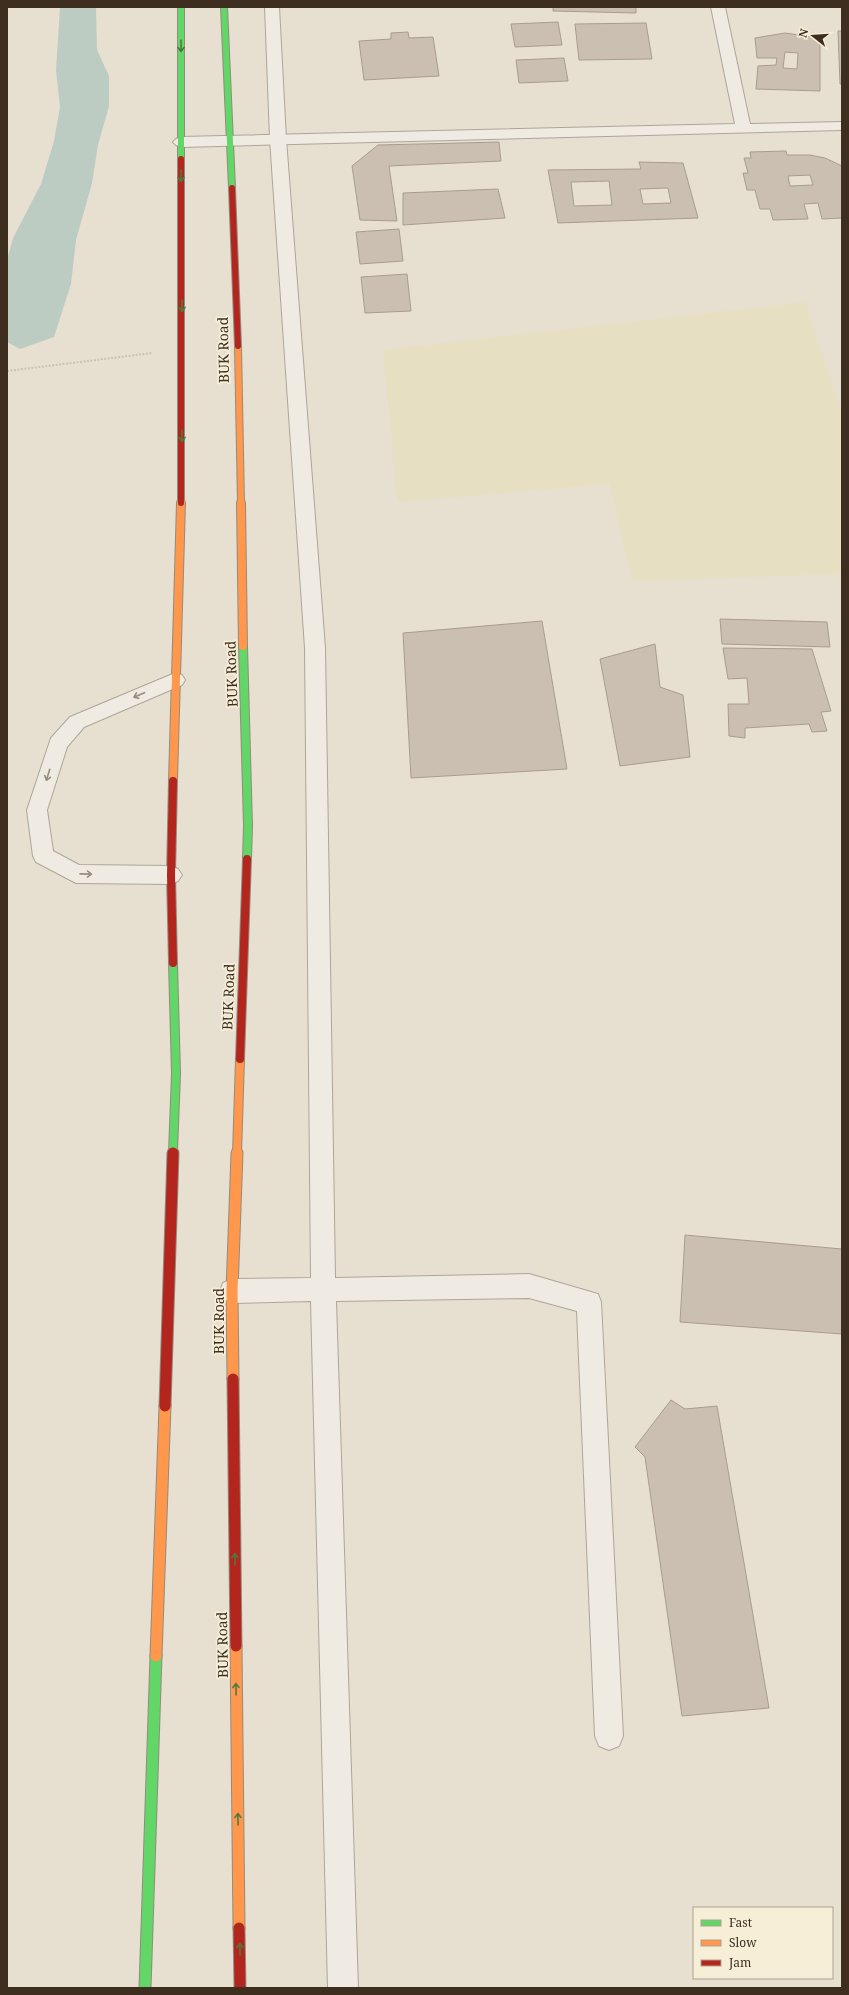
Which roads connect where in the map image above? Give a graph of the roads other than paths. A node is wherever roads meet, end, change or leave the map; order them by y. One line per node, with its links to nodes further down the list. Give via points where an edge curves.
1 (181, 7): 9 (main road, one-way to 9)
2 (224, 7): 8 (main road, BUK Road)
3 (272, 7): 7 (street)
4 (718, 7): 6 (street)
5 (842, 126): 6 (street)
6 (742, 128): 7 (street)
7 (278, 139): 8 (street); 12 (street, via 315,648)
8 (229, 140): 9 (street); 13 (main road, BUK Road, via 238,334 248,826)
9 (181, 142): 10 (main road, one-way to 10, via 182,482)
10 (175, 680): 11 (main road); 11 (street, one-way to 11, via 77,722 58,744 38,810 43,856 76,874)
11 (171, 875): 15 (main road, via 176,1074)
12 (323, 1289): 13 (street); 14 (street, via 529,1286 589,1302); 17 (street)
13 (232, 1291): 16 (main road, BUK Road, one-way to 13)
14 (608, 1736)
15 (145, 1988)
16 (240, 1988)
17 (343, 1988)

